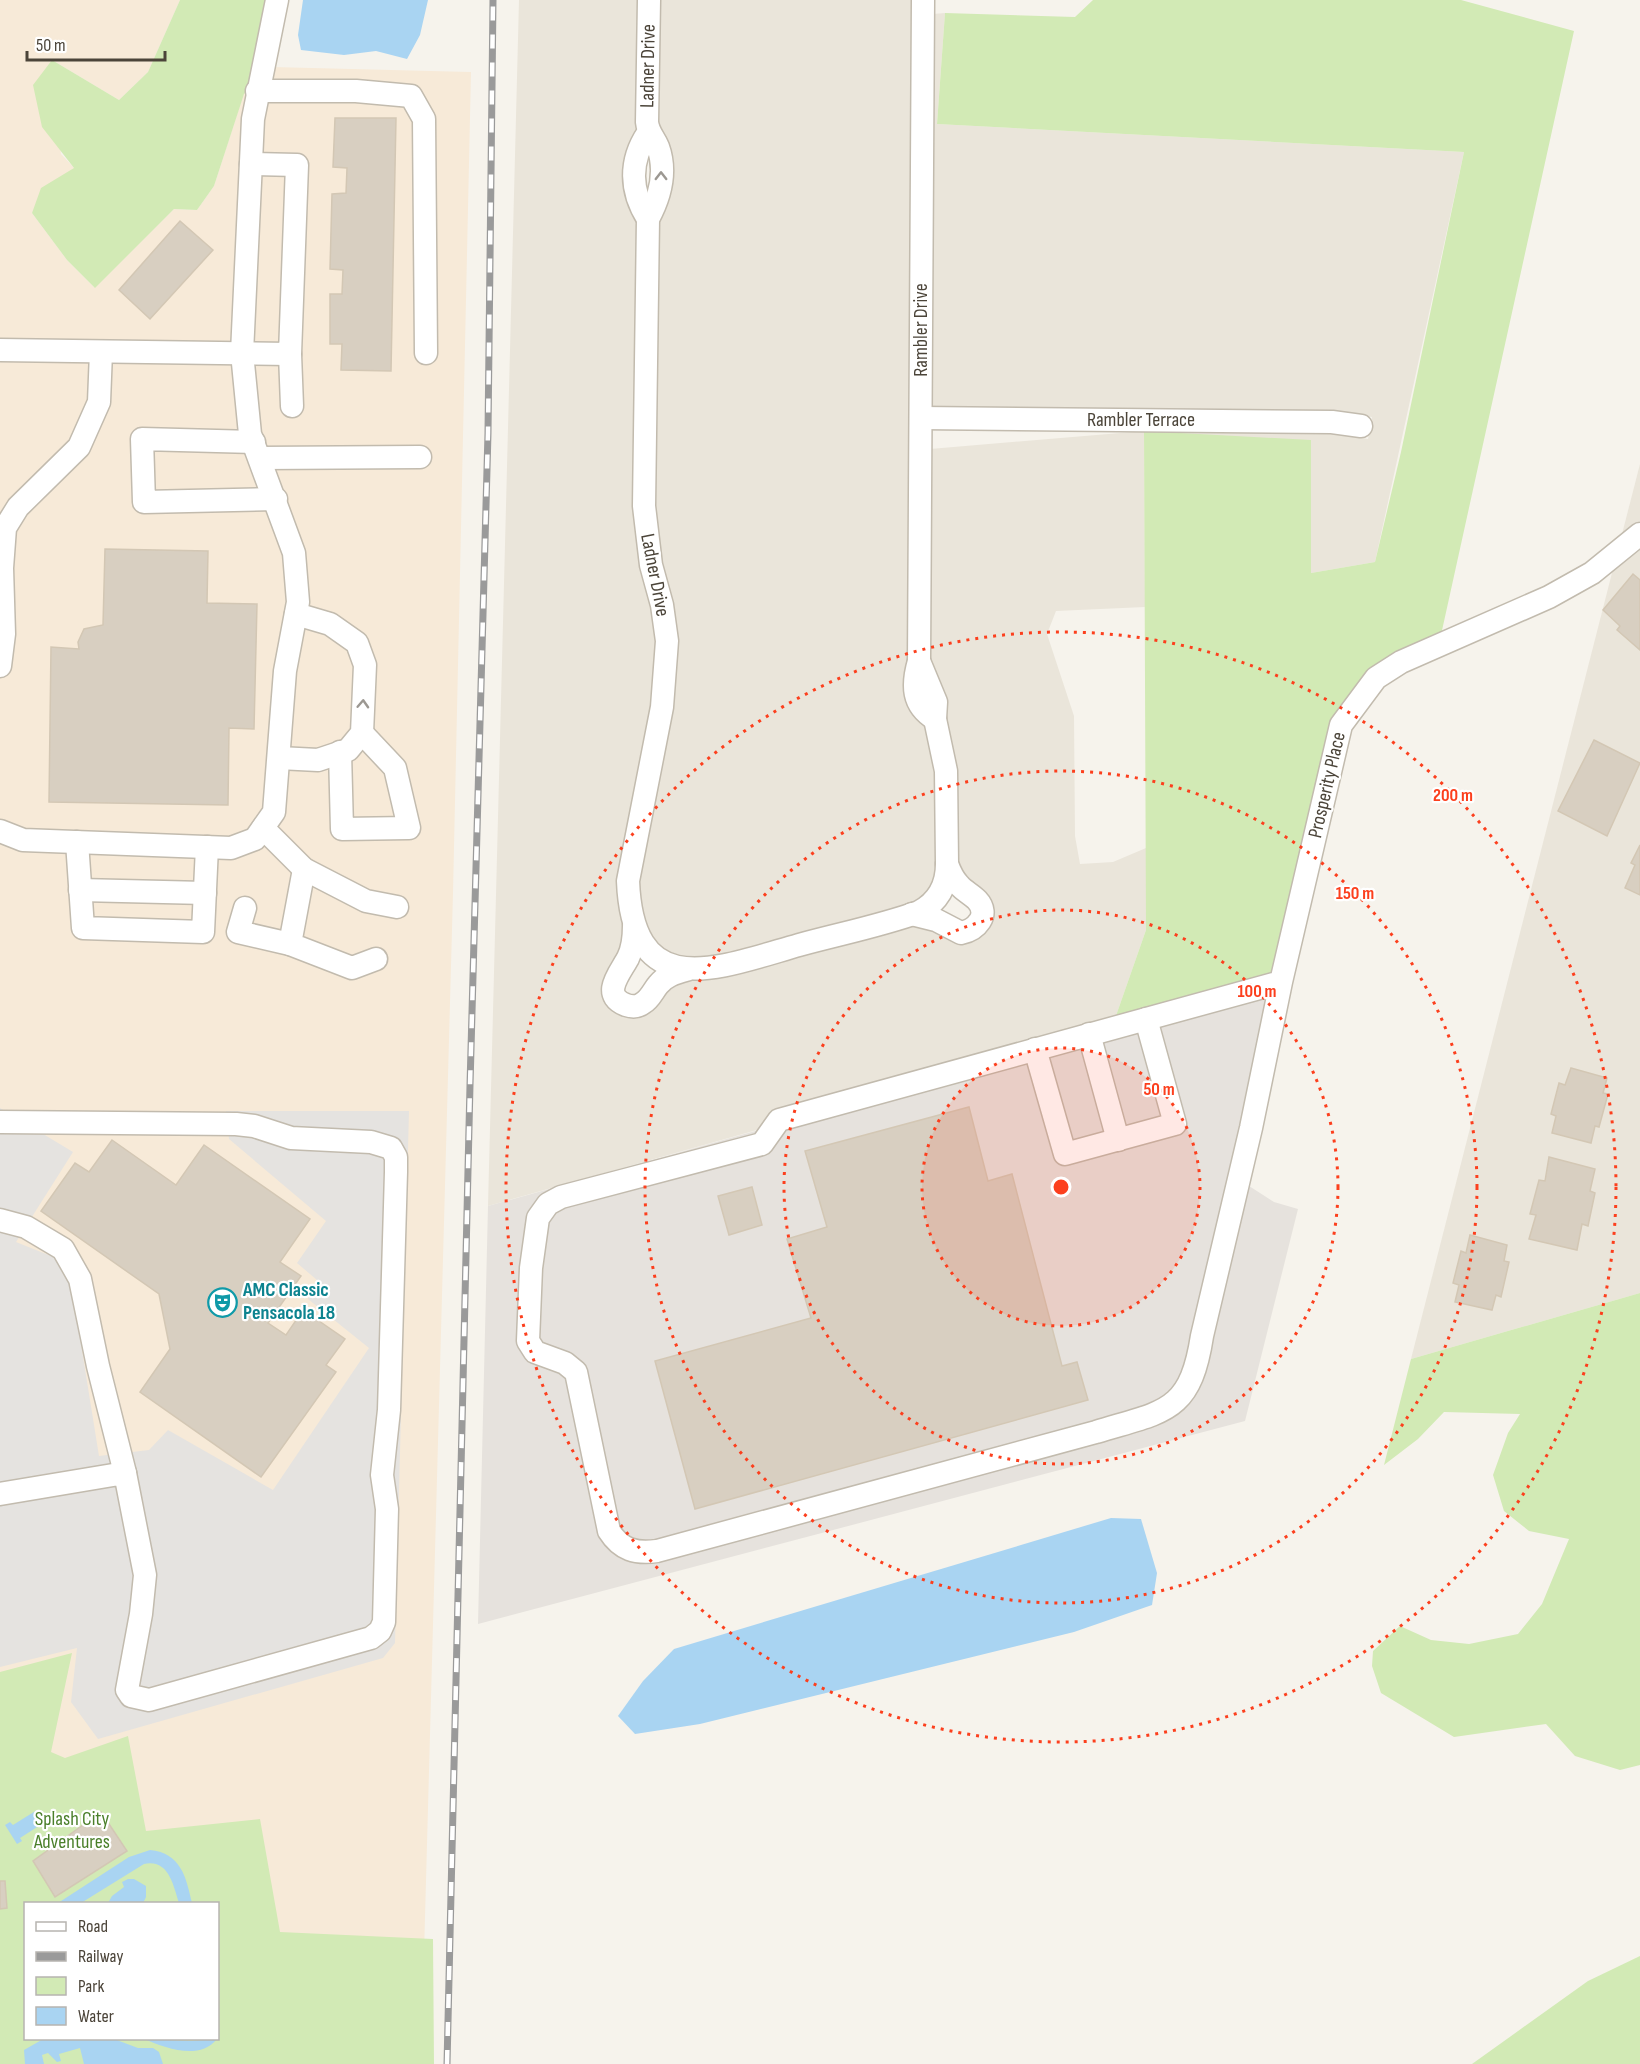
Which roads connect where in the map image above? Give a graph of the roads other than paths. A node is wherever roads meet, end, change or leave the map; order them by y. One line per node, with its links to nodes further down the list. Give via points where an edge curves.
1 (277, 0): 4 (street)
2 (650, 0): 34 (street, Ladner Drive, via 648,133 661,157 662,185 648,219 644,506 651,566 667,640 662,707 628,881)
3 (923, 0): 12 (street, Rambler Drive)
4 (257, 91): 5 (street); 9 (street, via 356,91 411,96 415,102 424,119)
5 (251, 164): 8 (street); 10 (street, via 297,165)
6 (0, 350): 7 (street)
7 (101, 352): 8 (street); 19 (street, via 99,402 79,447 18,507 5,528)
8 (242, 353): 10 (street); 14 (street, via 250,434)
9 (426, 353)
10 (290, 354): 11 (street)
11 (292, 406)
12 (921, 418): 13 (street, Rambler Terrace, via 1332,422); 27 (street, Rambler Drive, via 919,661 936,702 935,719 946,771)
13 (1361, 426)
14 (257, 450): 15 (street); 16 (street); 16 (street, via 142,439 144,502)
15 (420, 457)
16 (276, 500): 18 (street, via 294,553)
17 (1640, 534): 38 (street, Prosperity Place, via 1592,573 1549,597 1401,662 1376,678 1357,700 1341,725)
18 (296, 614): 20 (street, one-way to 18, via 365,665 357,643 330,624); 22 (street, via 285,671)
19 (0, 666)
20 (362, 733): 21 (street, via 348,750); 21 (street, via 395,768 409,828 342,829)
21 (340, 752): 22 (street, via 318,760)
22 (279, 758): 23 (street, via 273,812)
23 (262, 828): 26 (street, via 255,839 231,848); 28 (street)
24 (0, 831): 25 (street, via 23,840)
25 (77, 842): 26 (street); 29 (street)
26 (207, 847): 30 (street)
27 (947, 864): 33 (street, Rambler Drive, via 941,893 925,909); 33 (street, via 960,886 979,902 982,910 976,927 961,933 936,920)
28 (304, 869): 31 (street, via 366,901); 35 (street)
29 (80, 890): 30 (street); 30 (street, via 83,928 203,932)
30 (205, 893)
31 (397, 907)
32 (245, 908): 35 (street, via 238,932)
33 (912, 914): 37 (street, Ladner Drive, via 722,967)
34 (634, 926): 37 (street, Ladner Drive, via 654,956); 37 (street, Ladner Drive, via 628,957 614,978 613,987 620,1002 638,1006 647,1002 659,983)
35 (290, 944): 36 (street, via 352,968)
36 (376, 959)
37 (686, 970)
38 (1281, 982): 39 (street); 41 (street, Prosperity Place, via 1197,1367 1179,1401 1166,1410 950,1473 668,1548 643,1553 625,1548 609,1531 576,1372 565,1363 535,1352 528,1341 538,1218 548,1204 561,1197 762,1144 779,1120)
39 (1146, 1019): 40 (street); 43 (street, via 1175,1124)
40 (1089, 1034): 41 (street); 43 (street)
41 (1035, 1049): 43 (street, via 1065,1154)
42 (0, 1122): 45 (street, via 236,1124 291,1138 385,1145 396,1156 389,1410 382,1475 387,1509 386,1582 380,1631 371,1638 149,1700 131,1696 126,1683 145,1575)
43 (1118, 1140)
44 (0, 1220): 45 (street, via 26,1227 63,1250 80,1279)
45 (125, 1473): 46 (street)
46 (0, 1494)

